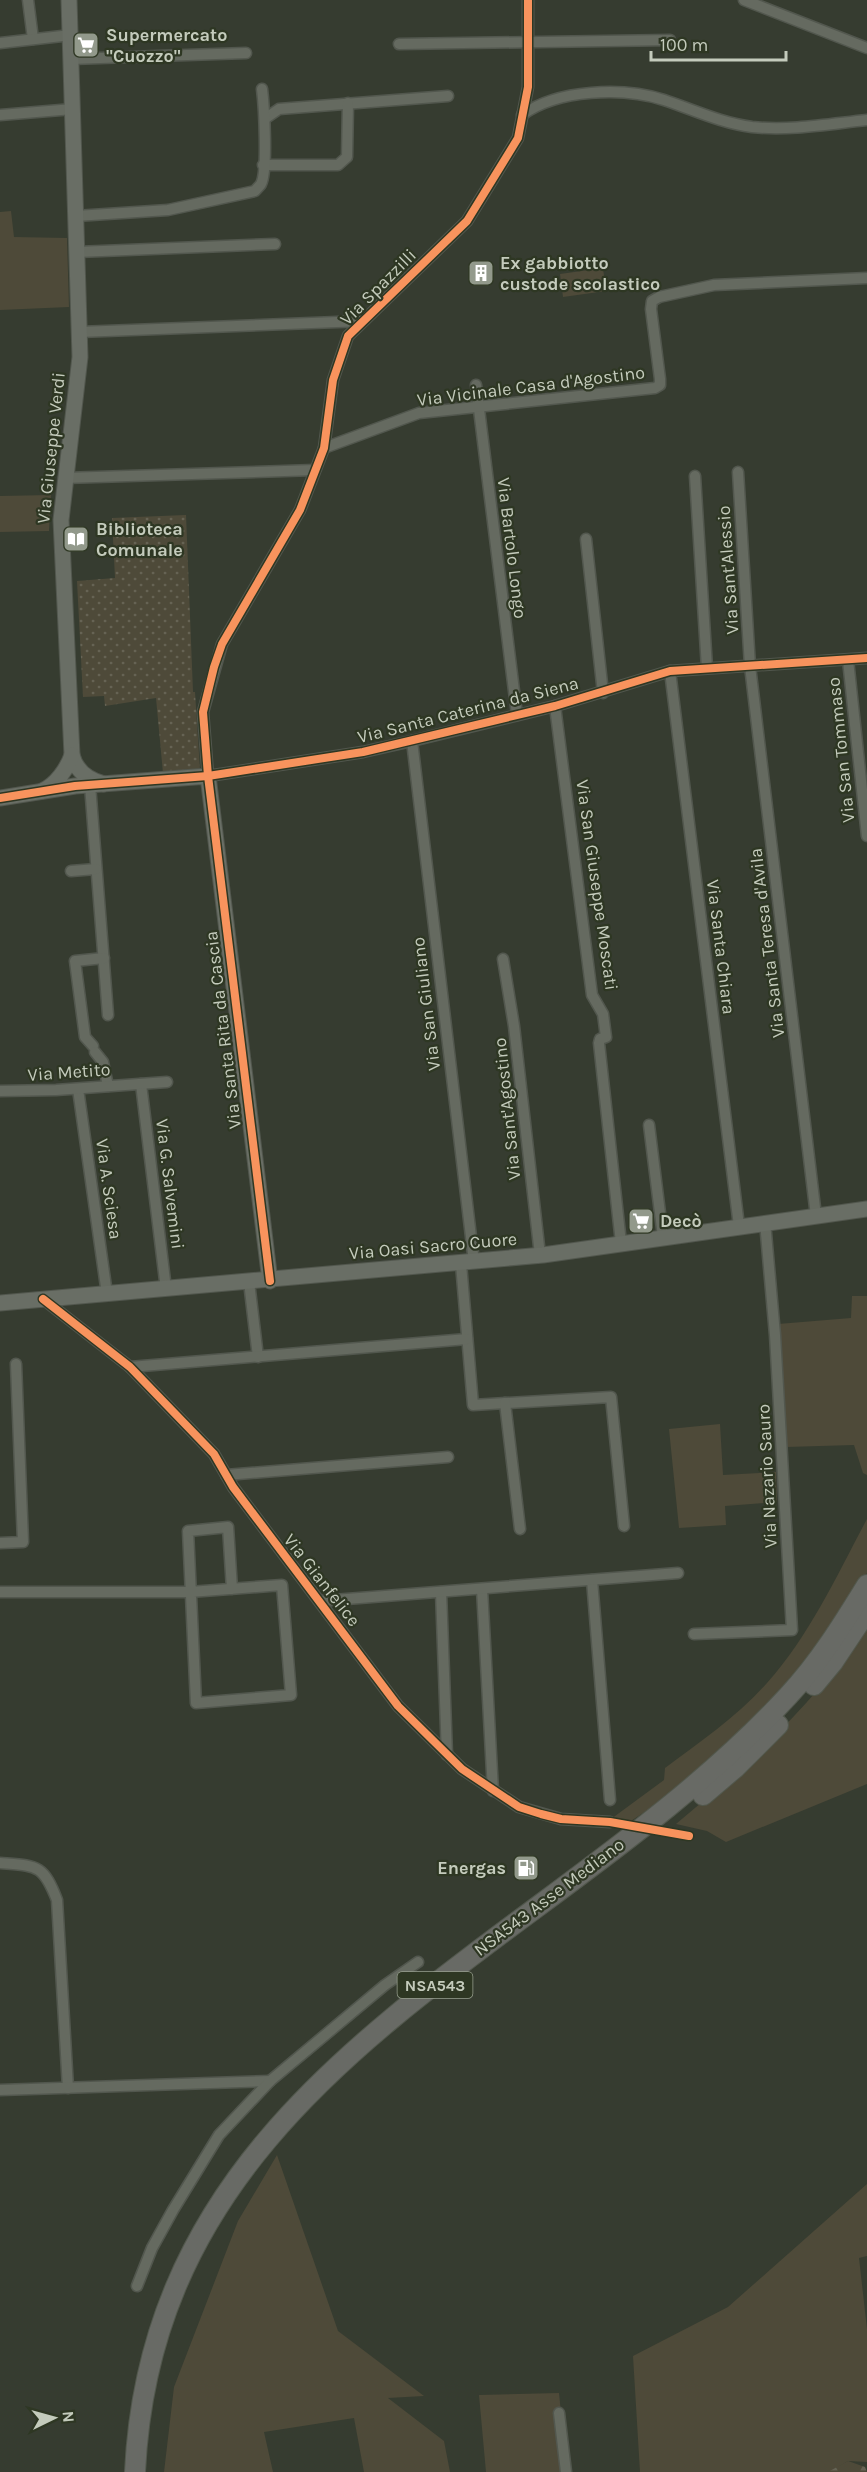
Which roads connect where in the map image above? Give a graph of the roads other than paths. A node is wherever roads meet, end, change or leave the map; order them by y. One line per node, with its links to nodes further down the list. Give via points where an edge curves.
1 (28, 0): 6 (street)
2 (69, 0): 5 (street, Via Giuseppe Verdi)
3 (528, 0): 10 (street, Via Spazzilli)
4 (744, 0): 11 (street)
5 (71, 34): 6 (street); 13 (street, Via Giuseppe Verdi)
6 (33, 39): 8 (street)
7 (670, 40): 10 (street)
8 (0, 43)
9 (399, 44): 10 (street)
10 (528, 44): 19 (street, Via Spazzilli, via 528,87)
11 (867, 48)
12 (246, 53): 13 (street)
13 (71, 59): 17 (street, Via Giuseppe Verdi)
14 (262, 89): 20 (street)
15 (448, 96): 16 (street)
16 (348, 103): 20 (street, via 279,109); 22 (street, via 347,157 338,165)
17 (73, 109): 18 (street); 23 (street, Via Giuseppe Verdi)
18 (0, 115)
19 (522, 115): 21 (street, via 536,105 605,92 662,99 708,118 754,127 805,127); 27 (street, Via Spazzilli, via 518,138 467,221)
20 (266, 118): 22 (street)
21 (867, 120)
22 (263, 165): 23 (street, via 262,183 255,191 168,210)
23 (76, 216): 25 (street, Via Giuseppe Verdi)
24 (275, 244): 25 (street)
25 (77, 252): 28 (street, Via Giuseppe Verdi)
26 (867, 278): 30 (street, Via Vicinale Casa d'Agostino, via 714,285 659,297 652,301 651,309 660,385)
27 (363, 321): 28 (street); 31 (street, Via Spazzilli, via 348,336 333,380)
28 (79, 332): 35 (street, Via Giuseppe Verdi, via 80,357)
29 (476, 385): 30 (street, Via Bartolo Longo)
30 (479, 408): 31 (street, Via Vicinale Casa d'Agostino, via 419,413); 44 (street, Via Bartolo Longo)
31 (324, 448): 32 (street, Via Spazzilli)
32 (315, 470): 35 (street); 47 (street, Via Spazzilli, via 300,510 219,652 203,712)
33 (738, 472): 39 (street, Via Sant'Alessio)
34 (695, 476): 40 (street)
35 (64, 478): 46 (street, Via Giuseppe Verdi, via 61,520)
36 (586, 539): 42 (street)
37 (867, 658): 38 (street, Via Santa Caterina da Siena)
38 (848, 660): 39 (street, Via Santa Caterina da Siena); 51 (street, Via San Tommaso)
39 (750, 666): 40 (street, Via Santa Caterina da Siena); 64 (street, Via Santa Teresa d'Avila)
40 (707, 668): 41 (street, Via Santa Caterina da Siena)
41 (670, 671): 42 (street, Via Santa Caterina da Siena); 66 (street, Via Santa Chiara)
42 (603, 693): 43 (street, Via Santa Caterina da Siena)
43 (555, 706): 44 (street, Via Santa Caterina da Siena); 68 (street, Via San Giuseppe Moscati, via 592,995 603,1014 606,1037 599,1043)
44 (517, 715): 45 (street, Via Santa Caterina da Siena)
45 (412, 741): 47 (street, Via Santa Caterina da Siena); 70 (street, Via San Giuliano)
46 (72, 762): 48 (street, Via Giuseppe Verdi, via 78,779); 48 (street, via 91,779); 49 (street)
47 (208, 776): 48 (street, Via Santa Caterina da Siena); 71 (street, Via Santa Rita da Cascia)
48 (90, 785): 49 (street, Via Santa Caterina da Siena); 52 (street)
49 (42, 791): 50 (street, Via Santa Caterina da Siena)
50 (0, 798)
51 (867, 837)
52 (96, 869): 53 (street); 54 (street)
53 (71, 870)
54 (104, 958): 56 (street); 59 (street, via 75,961 85,1037 103,1062)
55 (503, 959): 69 (street, Via Sant'Agostino)
56 (108, 1015)
57 (167, 1082): 58 (street, Via Metito)
58 (141, 1084): 59 (street, Via Metito); 73 (street, Via G. Salvemini)
59 (108, 1086): 60 (street, Via Metito)
60 (78, 1089): 61 (street, Via Metito); 74 (street, Via A. Sciesa)
61 (0, 1091)
62 (649, 1125): 67 (street)
63 (867, 1209): 64 (street, Via Oasi Sacro Cuore)
64 (816, 1216): 65 (street, Via Oasi Sacro Cuore)
65 (765, 1222): 66 (street, Via Oasi Sacro Cuore); 97 (street, Via Nazario Sauro, via 792,1630)
66 (739, 1226): 67 (street, Via Oasi Sacro Cuore)
67 (663, 1237): 68 (street, Via Oasi Sacro Cuore)
68 (621, 1243): 69 (street, Via Oasi Sacro Cuore)
69 (540, 1256): 70 (street, Via Oasi Sacro Cuore)
70 (467, 1263): 71 (street, Via Oasi Sacro Cuore); 77 (street, Via San Giuliano)
71 (270, 1281): 72 (street, Via Oasi Sacro Cuore)
72 (249, 1282): 73 (street, Via Oasi Sacro Cuore); 78 (street)
73 (166, 1289): 74 (street, Via Oasi Sacro Cuore)
74 (107, 1294): 75 (street, Via Oasi Sacro Cuore)
75 (43, 1299): 76 (street, Via Oasi Sacro Cuore); 80 (street, Via Gianfelice)
76 (0, 1303)
77 (467, 1339): 78 (street); 81 (street, Via San Giuliano, via 473,1405)
78 (258, 1356): 80 (street)
79 (16, 1364): 86 (street, via 23,1542)
80 (130, 1367): 83 (street, Via Gianfelice, via 214,1454)
81 (505, 1403): 84 (street, via 610,1397); 85 (street)
82 (448, 1457): 83 (street)
83 (226, 1475): 95 (street, Via Gianfelice)
84 (624, 1526)
85 (520, 1529)
86 (0, 1543)
87 (678, 1573): 88 (street)
88 (592, 1580): 91 (street); 100 (street)
89 (867, 1585): 102 (highway, NSA543 Asse Mediano / NSA543, via 834,1637 789,1695 696,1784)
90 (232, 1589): 93 (street); 93 (street, via 228,1527 188,1531); 93 (street, via 282,1585 291,1695 196,1702)
91 (482, 1589): 94 (street); 99 (street)
92 (0, 1592): 93 (street)
93 (190, 1592)
94 (441, 1592): 95 (street); 98 (street)
95 (321, 1601): 98 (street, Via Gianfelice, via 398,1706)
96 (867, 1611): 114 (highway, NSA543 Asse Mediano / NSA543, via 805,1696 736,1767 381,2041 290,2129 248,2182 193,2272 169,2338 153,2407)
97 (694, 1634)
98 (447, 1755): 99 (street, Via Gianfelice)
99 (493, 1791): 101 (street, Via Gianfelice, via 519,1807 541,1814)
100 (610, 1800)
101 (610, 1822)
102 (607, 1853): 104 (highway); 107 (highway, NSA543 Asse Mediano / NSA543)
103 (0, 1863): 109 (street, via 33,1866 48,1878 57,1900)
104 (570, 1863)
105 (503, 1919): 107 (highway)
106 (418, 1962): 108 (street)
107 (462, 1963): 113 (highway, NSA543 Asse Mediano / NSA543, via 371,2036 292,2109 227,2191 184,2268 160,2332 143,2401)
108 (270, 2082): 109 (street); 111 (street, via 215,2140 164,2226)
109 (68, 2088): 110 (street)
110 (0, 2091)
111 (137, 2286)
112 (559, 2413): 115 (street)
113 (135, 2472)
114 (148, 2472)
115 (566, 2472)

